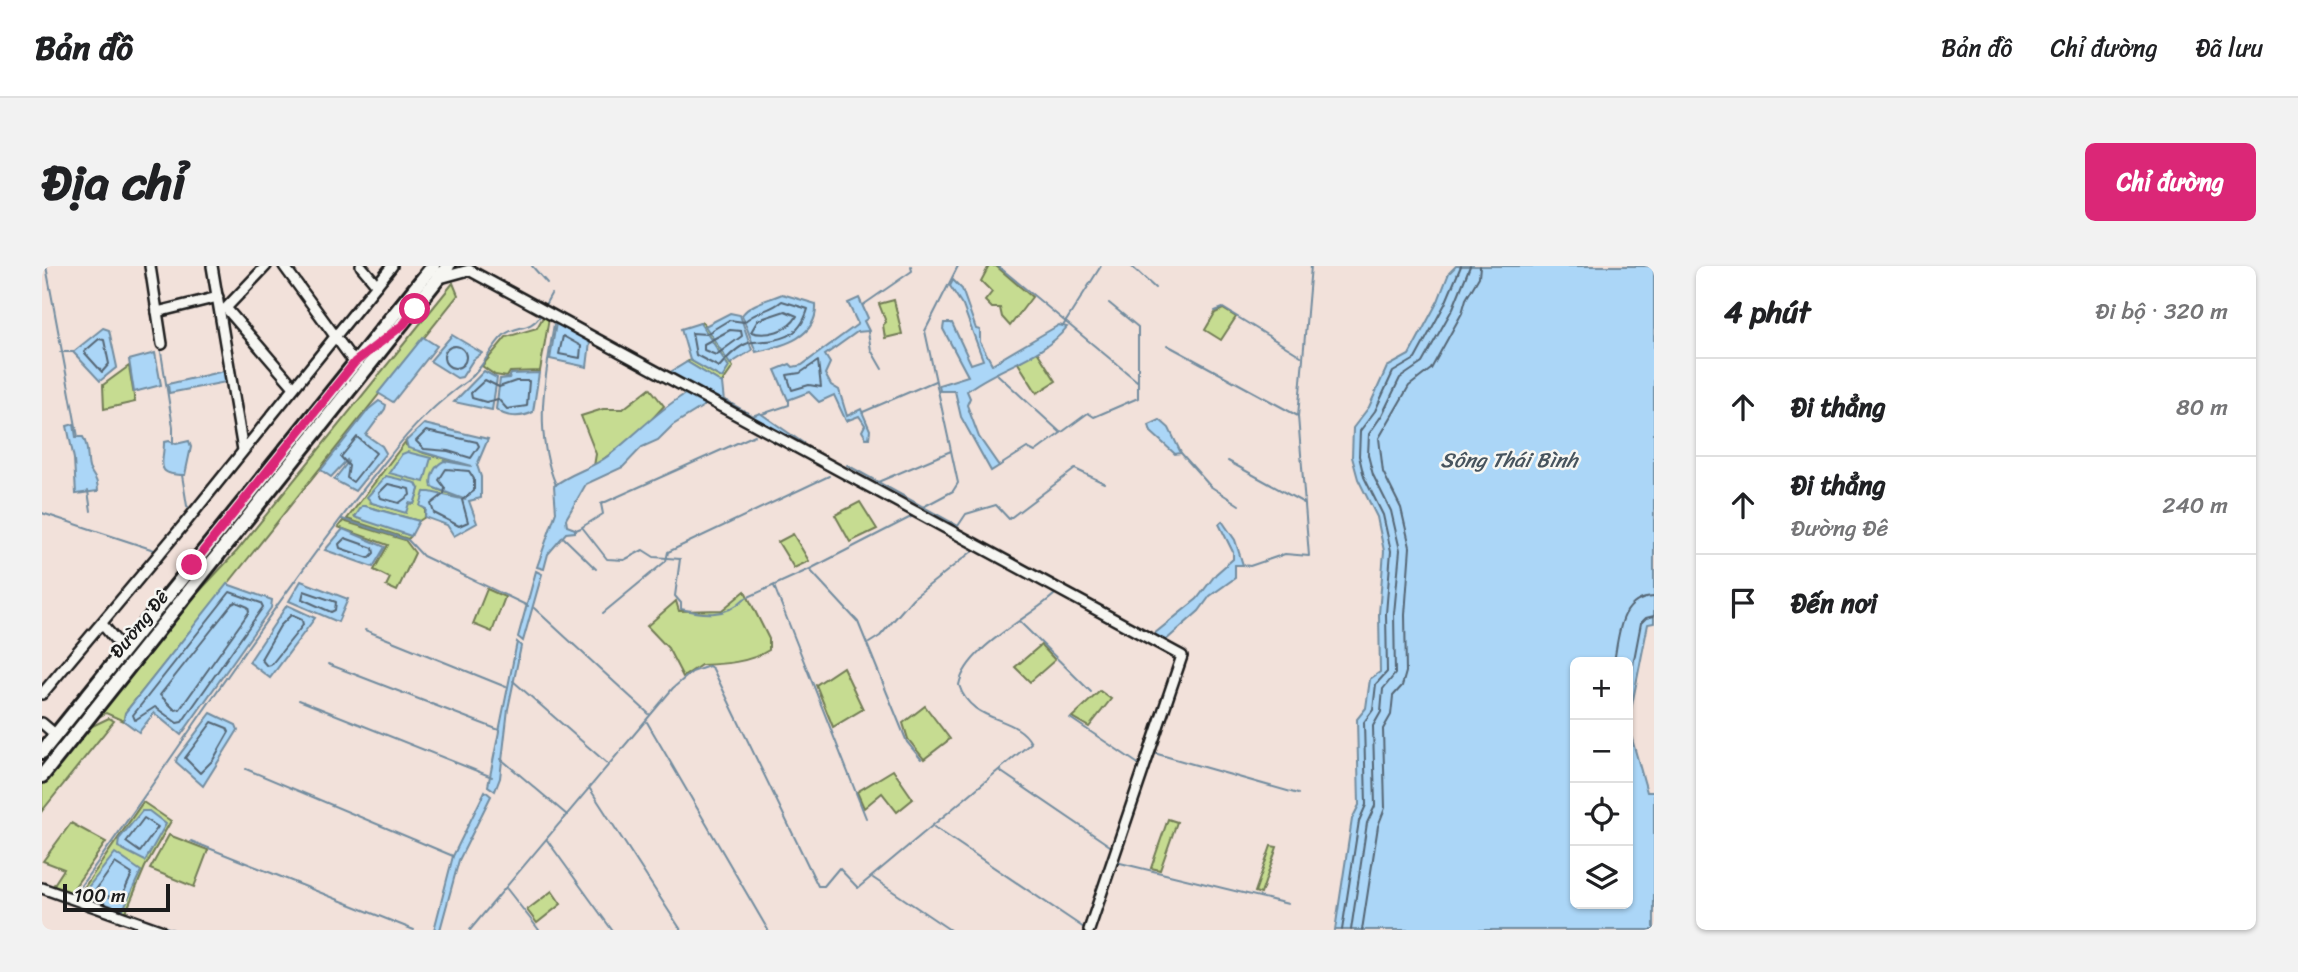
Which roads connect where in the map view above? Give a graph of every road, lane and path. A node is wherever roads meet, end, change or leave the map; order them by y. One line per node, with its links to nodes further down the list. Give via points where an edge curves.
1 (150, 266): 13 (street)
2 (212, 266): 11 (street)
3 (266, 266): 12 (street)
4 (284, 266): 15 (street)
5 (361, 266): 10 (street)
6 (393, 266): 10 (street)
7 (448, 266): 9 (street, Đường Đê)
8 (469, 268): 9 (street); 31 (street, via 1182,656)
9 (435, 272): 14 (street, Đường Đê); 17 (street, Đường Đê)
10 (377, 285): 15 (street)
11 (218, 297): 12 (street); 13 (street)
12 (223, 308): 18 (street); 19 (street)
13 (157, 312): 16 (street)
14 (404, 324): 17 (street); 23 (street, Đường Đê)
15 (336, 334): 17 (street); 18 (street)
16 (162, 344)
17 (355, 362): 21 (street, Đường Đê)
18 (294, 387): 19 (street)
19 (243, 450): 20 (street)
20 (102, 624): 21 (street); 22 (street)
21 (124, 650): 25 (street, Đường Đê)
22 (42, 694)
23 (96, 709): 25 (street); 28 (street, Đường Đê)
24 (42, 723): 25 (street)
25 (56, 735): 26 (street, Đường Đê); 27 (street)
26 (42, 752)
27 (42, 765)
28 (42, 776)
29 (42, 888): 30 (street)
30 (160, 930)
31 (1089, 930)

